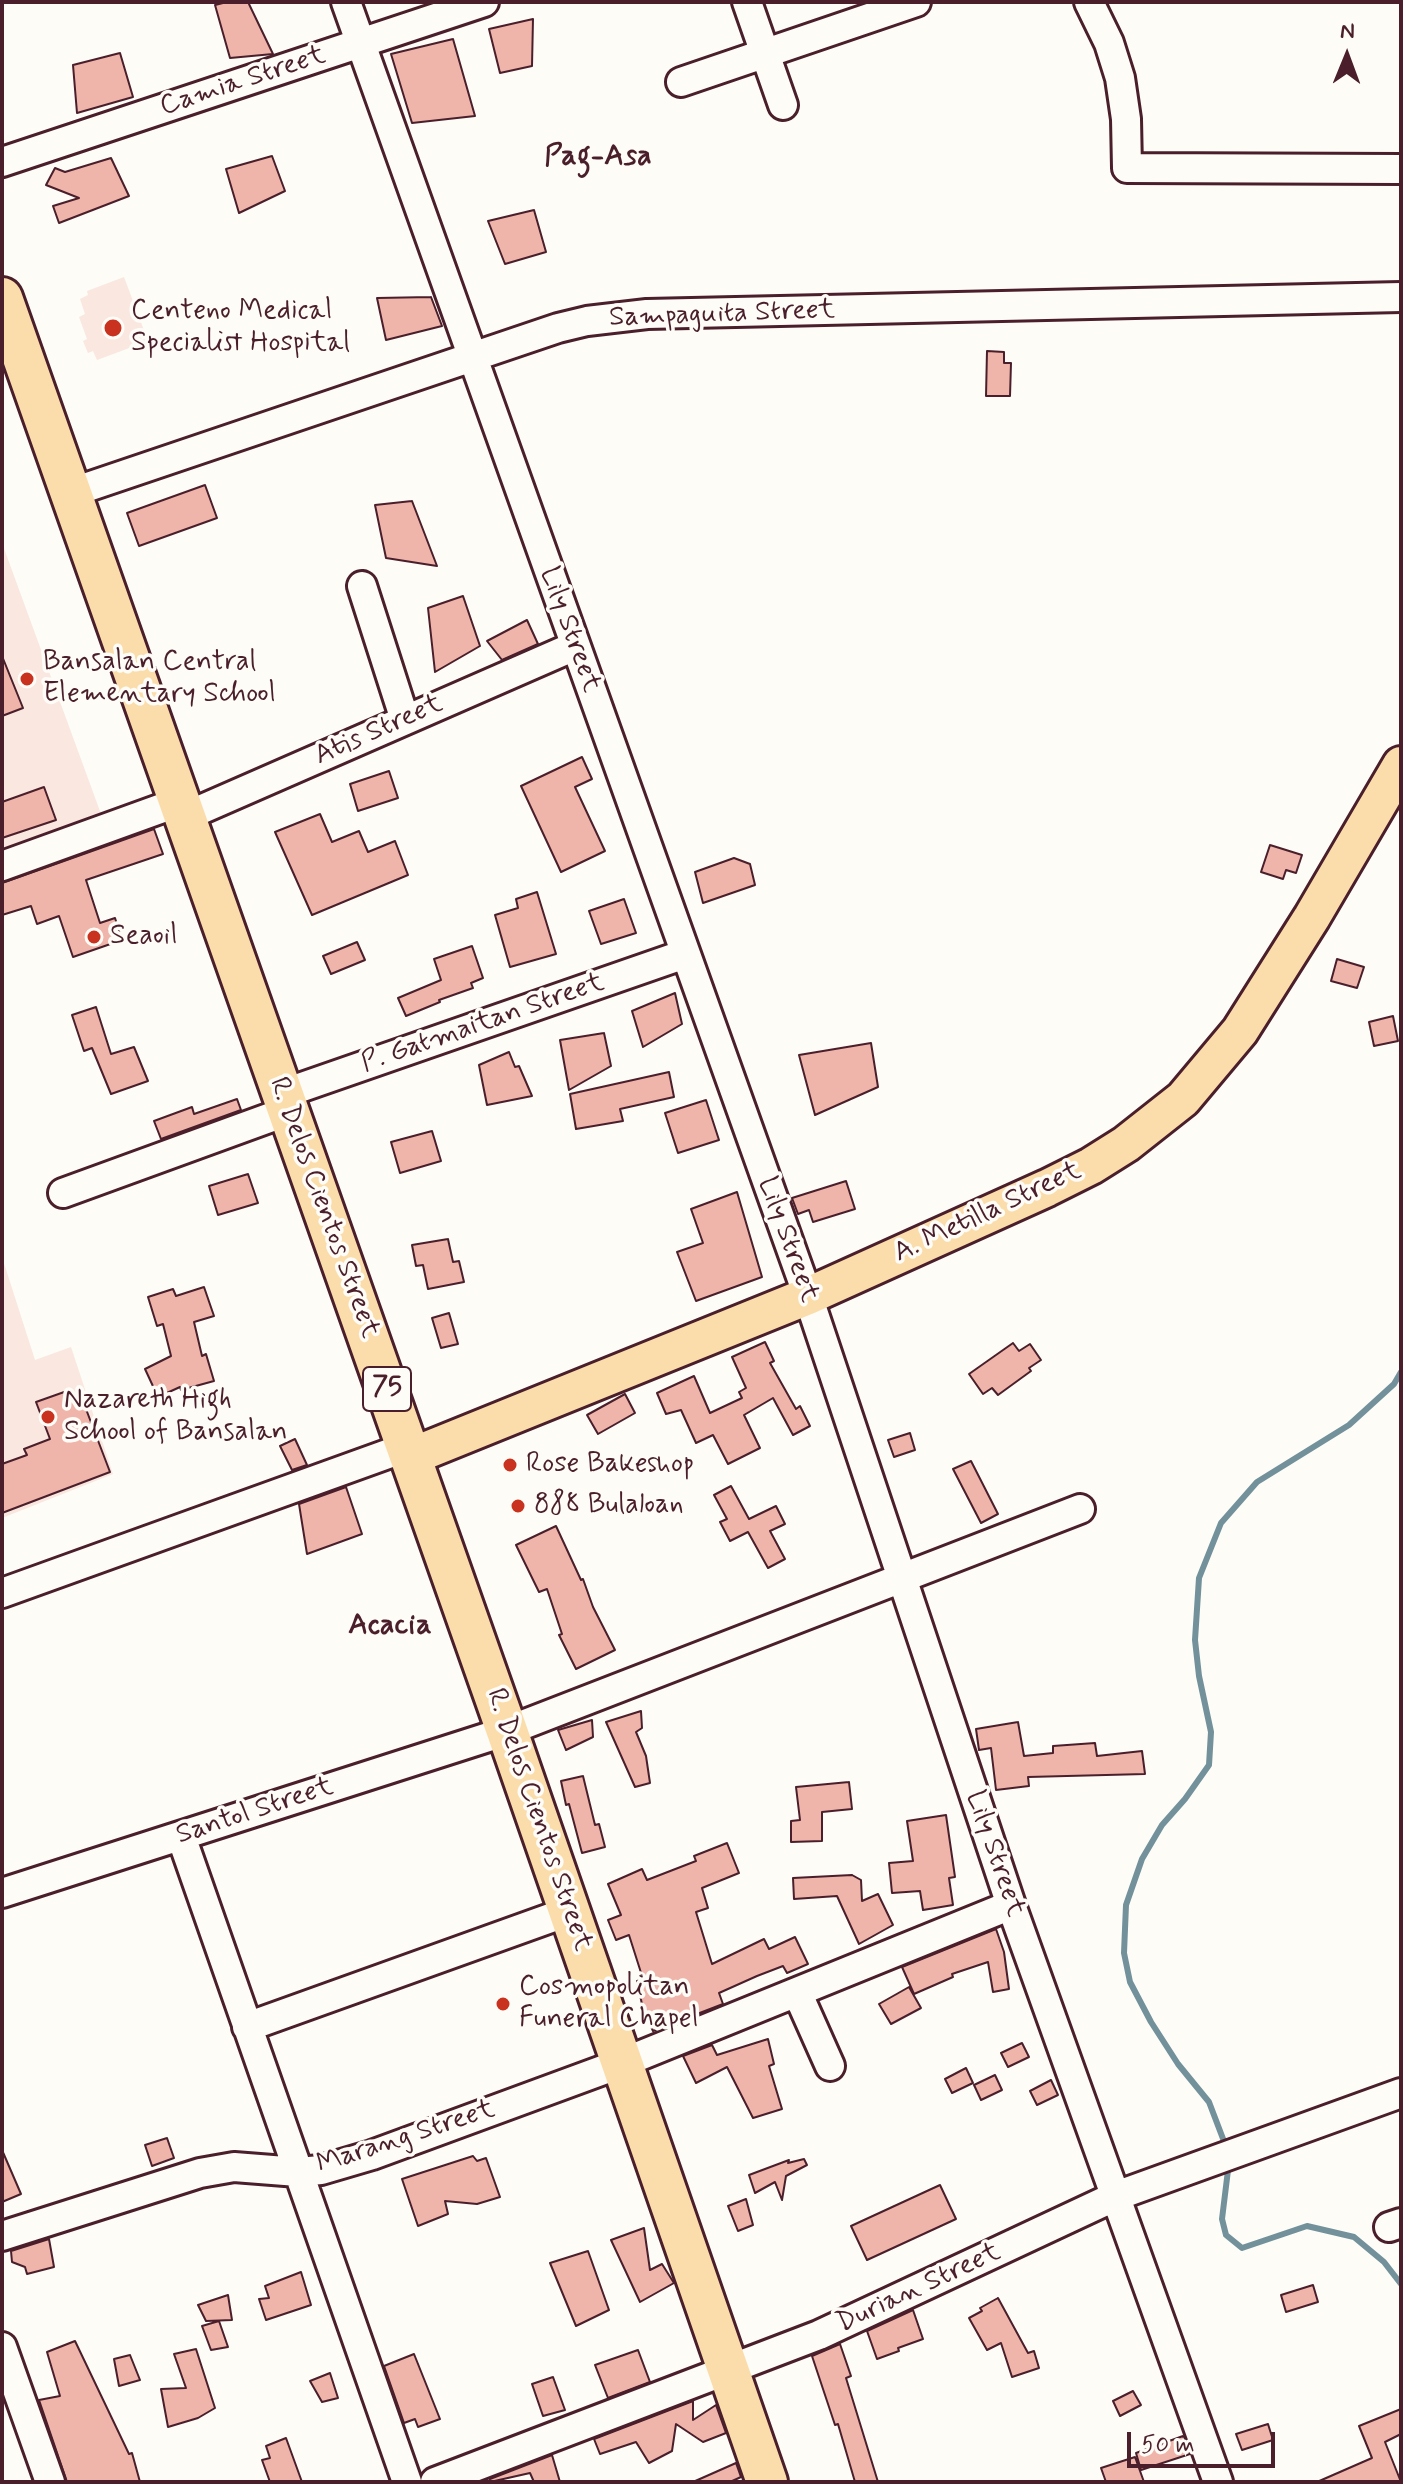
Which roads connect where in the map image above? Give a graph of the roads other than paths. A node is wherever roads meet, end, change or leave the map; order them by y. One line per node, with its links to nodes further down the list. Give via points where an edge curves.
1 (346, 2): 6 (street, Lily Street)
2 (484, 2): 6 (street, Camia Street)
3 (747, 2): 7 (street)
4 (916, 2): 7 (street)
5 (1089, 2): 11 (street, via 1120,78 1127,168)
6 (361, 43): 10 (street, Camia Street); 14 (street, Lily Street)
7 (765, 53): 8 (street); 9 (street)
8 (681, 82)
9 (783, 105)
10 (2, 162)
11 (1401, 169)
12 (1401, 297): 14 (street, Sampaguita Street, via 647,314 587,321)
13 (2, 298): 15 (highway, R. Delos Cientos Street / 75)
14 (472, 357): 15 (street, Sampaguita Street); 17 (street, Lily Street)
15 (70, 493): 20 (highway, R. Delos Cientos Street / 75)
16 (362, 586): 18 (street)
17 (575, 646): 18 (street, Atis Street); 22 (street, Lily Street)
18 (405, 720): 20 (street, Atis Street)
19 (1401, 765): 25 (main road, A. Metilla Street, via 1240,1031 1183,1099 1091,1166)
20 (181, 809): 21 (street, Atis Street); 23 (highway, R. Delos Cientos Street / 75)
21 (2, 866)
22 (685, 954): 23 (street, P. Gatmaitan Street); 25 (street, Lily Street)
23 (285, 1102): 24 (street, P. Gatmaitan Street); 26 (highway, R. Delos Cientos Street / 75)
24 (63, 1193)
25 (808, 1296): 26 (main road, A. Metilla Street); 28 (street, Lily Street)
26 (409, 1452): 29 (street); 30 (highway, R. Delos Cientos Street / 75)
27 (1080, 1509): 28 (street, Santol Street)
28 (902, 1579): 30 (street, Santol Street); 33 (street, Lily Street)
29 (2, 1593)
30 (507, 1731): 31 (street, Santol Street); 34 (highway, R. Delos Cientos Street / 75)
31 (181, 1836): 32 (street, Santol Street); 36 (street)
32 (2, 1893)
33 (1011, 1905): 35 (street, Marang Street); 41 (street, Lily Street)
34 (570, 1911): 36 (street); 37 (highway, R. Delos Cientos Street / 75)
35 (797, 1992): 37 (street, Marang Street); 38 (street)
36 (247, 2027): 40 (street)
37 (622, 2063): 40 (street, Marang Street, via 372,2155); 44 (highway, R. Delos Cientos Street / 75)
38 (830, 2066)
39 (1401, 2093): 41 (street, Durian Street)
40 (298, 2172): 42 (street, Marang Street, via 234,2167 200,2173); 46 (street)
41 (1116, 2196): 44 (street, Durian Street, via 819,2335); 49 (street, Lily Street)
42 (2, 2236)
43 (2, 2347): 45 (street)
44 (728, 2370): 47 (street, Durian Street); 48 (highway, R. Delos Cientos Street / 75)
45 (50, 2482)
46 (407, 2482)
47 (435, 2482)
48 (767, 2482)
49 (1218, 2482)

